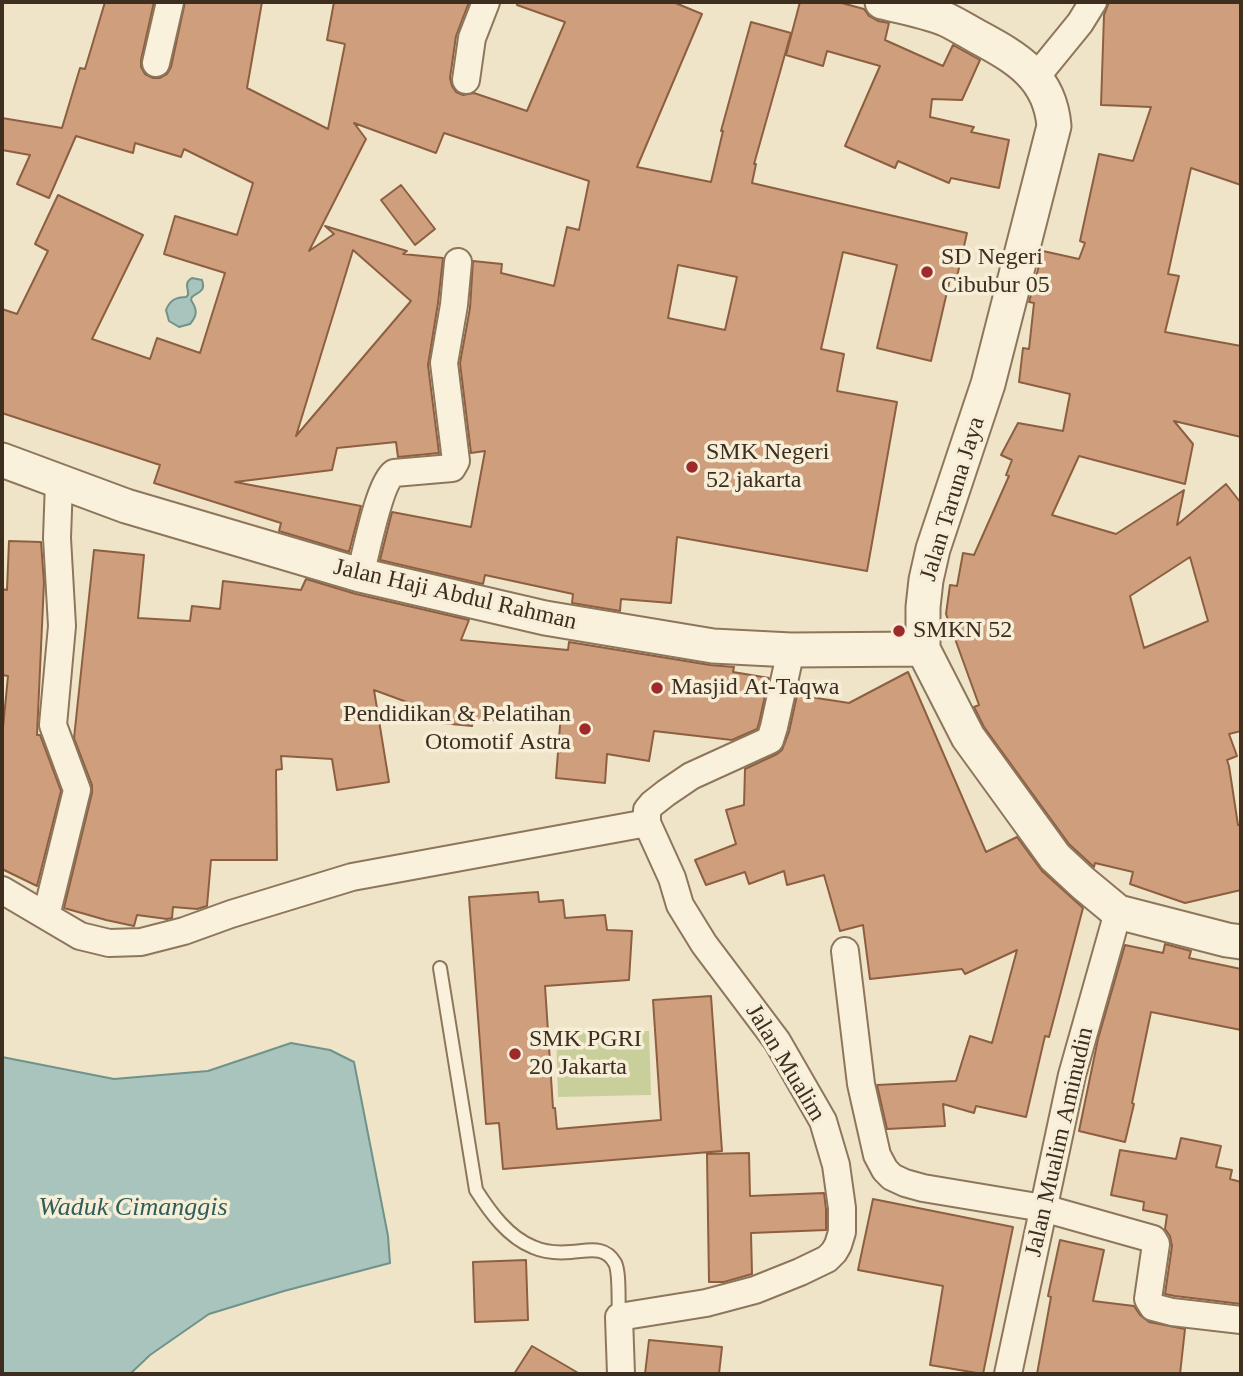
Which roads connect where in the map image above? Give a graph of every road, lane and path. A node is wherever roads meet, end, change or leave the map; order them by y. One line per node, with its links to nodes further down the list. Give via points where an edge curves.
1 (170, 2): 6 (street)
2 (486, 2): 8 (street, via 472,38)
3 (882, 2): 5 (street, Jalan Taruna Jaya)
4 (1093, 2): 7 (street)
5 (944, 10): 7 (street, Jalan Taruna Jaya)
6 (156, 64)
7 (1036, 77): 13 (street, Jalan Taruna Jaya, via 1052,109 1054,126 988,384 933,549 923,607)
8 (466, 80)
9 (458, 262): 12 (street, via 444,363 456,461 452,468 388,477)
10 (2, 460): 11 (street, Jalan Haji Abdul Rahman)
11 (59, 482): 12 (street, Jalan Haji Abdul Rahman); 18 (street, via 62,626 53,724 77,790)
12 (360, 575): 14 (street, Jalan Haji Abdul Rahman, via 636,634 713,646)
13 (923, 649): 14 (street, Jalan Haji Abdul Rahman); 17 (street, Jalan Taruna Jaya, via 968,737 1055,858)
14 (791, 650): 15 (street, via 771,738 691,776 647,810)
15 (646, 823): 18 (street, via 352,877 141,942 109,943 80,936); 24 (street, Jalan Mualim, via 680,905 776,1041 823,1121 836,1165 842,1232 827,1259 800,1272 755,1290)
16 (2, 890): 18 (street)
17 (1118, 912): 19 (street, Jalan Taruna Jaya); 22 (street, Jalan Mualim Aminudin, via 1072,1075)
18 (46, 916)
19 (1241, 942)
20 (845, 951): 22 (street, via 861,1084 877,1155 885,1170 923,1188)
21 (440, 968): 24 (lane, via 476,1190 500,1223 534,1248 606,1253 617,1266)
22 (1043, 1208): 23 (street, via 1154,1240 1149,1299 1156,1308); 26 (street, Jalan Mualim Aminudin)
23 (1241, 1320)
24 (619, 1323): 25 (street)
25 (621, 1366)
26 (1009, 1374)

